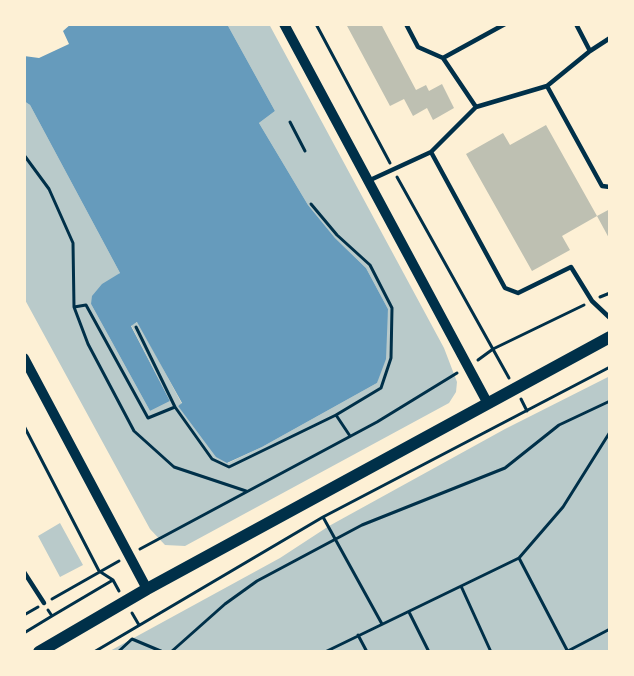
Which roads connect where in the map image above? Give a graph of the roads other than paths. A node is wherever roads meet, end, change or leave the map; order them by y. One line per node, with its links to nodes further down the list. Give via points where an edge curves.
1 (284, 24): 11 (street)
2 (406, 24): 7 (lane, via 418,47)
3 (505, 24): 7 (lane)
4 (576, 24): 6 (lane)
5 (610, 38): 6 (lane)
6 (590, 51): 8 (lane)
7 (443, 58): 9 (lane)
8 (547, 86): 9 (lane); 12 (lane, via 602,186)
9 (476, 107): 10 (lane)
10 (431, 152): 11 (lane); 13 (lane, via 505,288 518,293 571,267 592,301)
11 (368, 181): 16 (street)
12 (610, 187)
13 (610, 318)
14 (610, 337): 16 (main road)
15 (24, 358): 18 (street)
16 (487, 402): 18 (main road)
17 (24, 572): 19 (lane)
18 (147, 589): 20 (main road)
19 (44, 603)
20 (39, 652)

